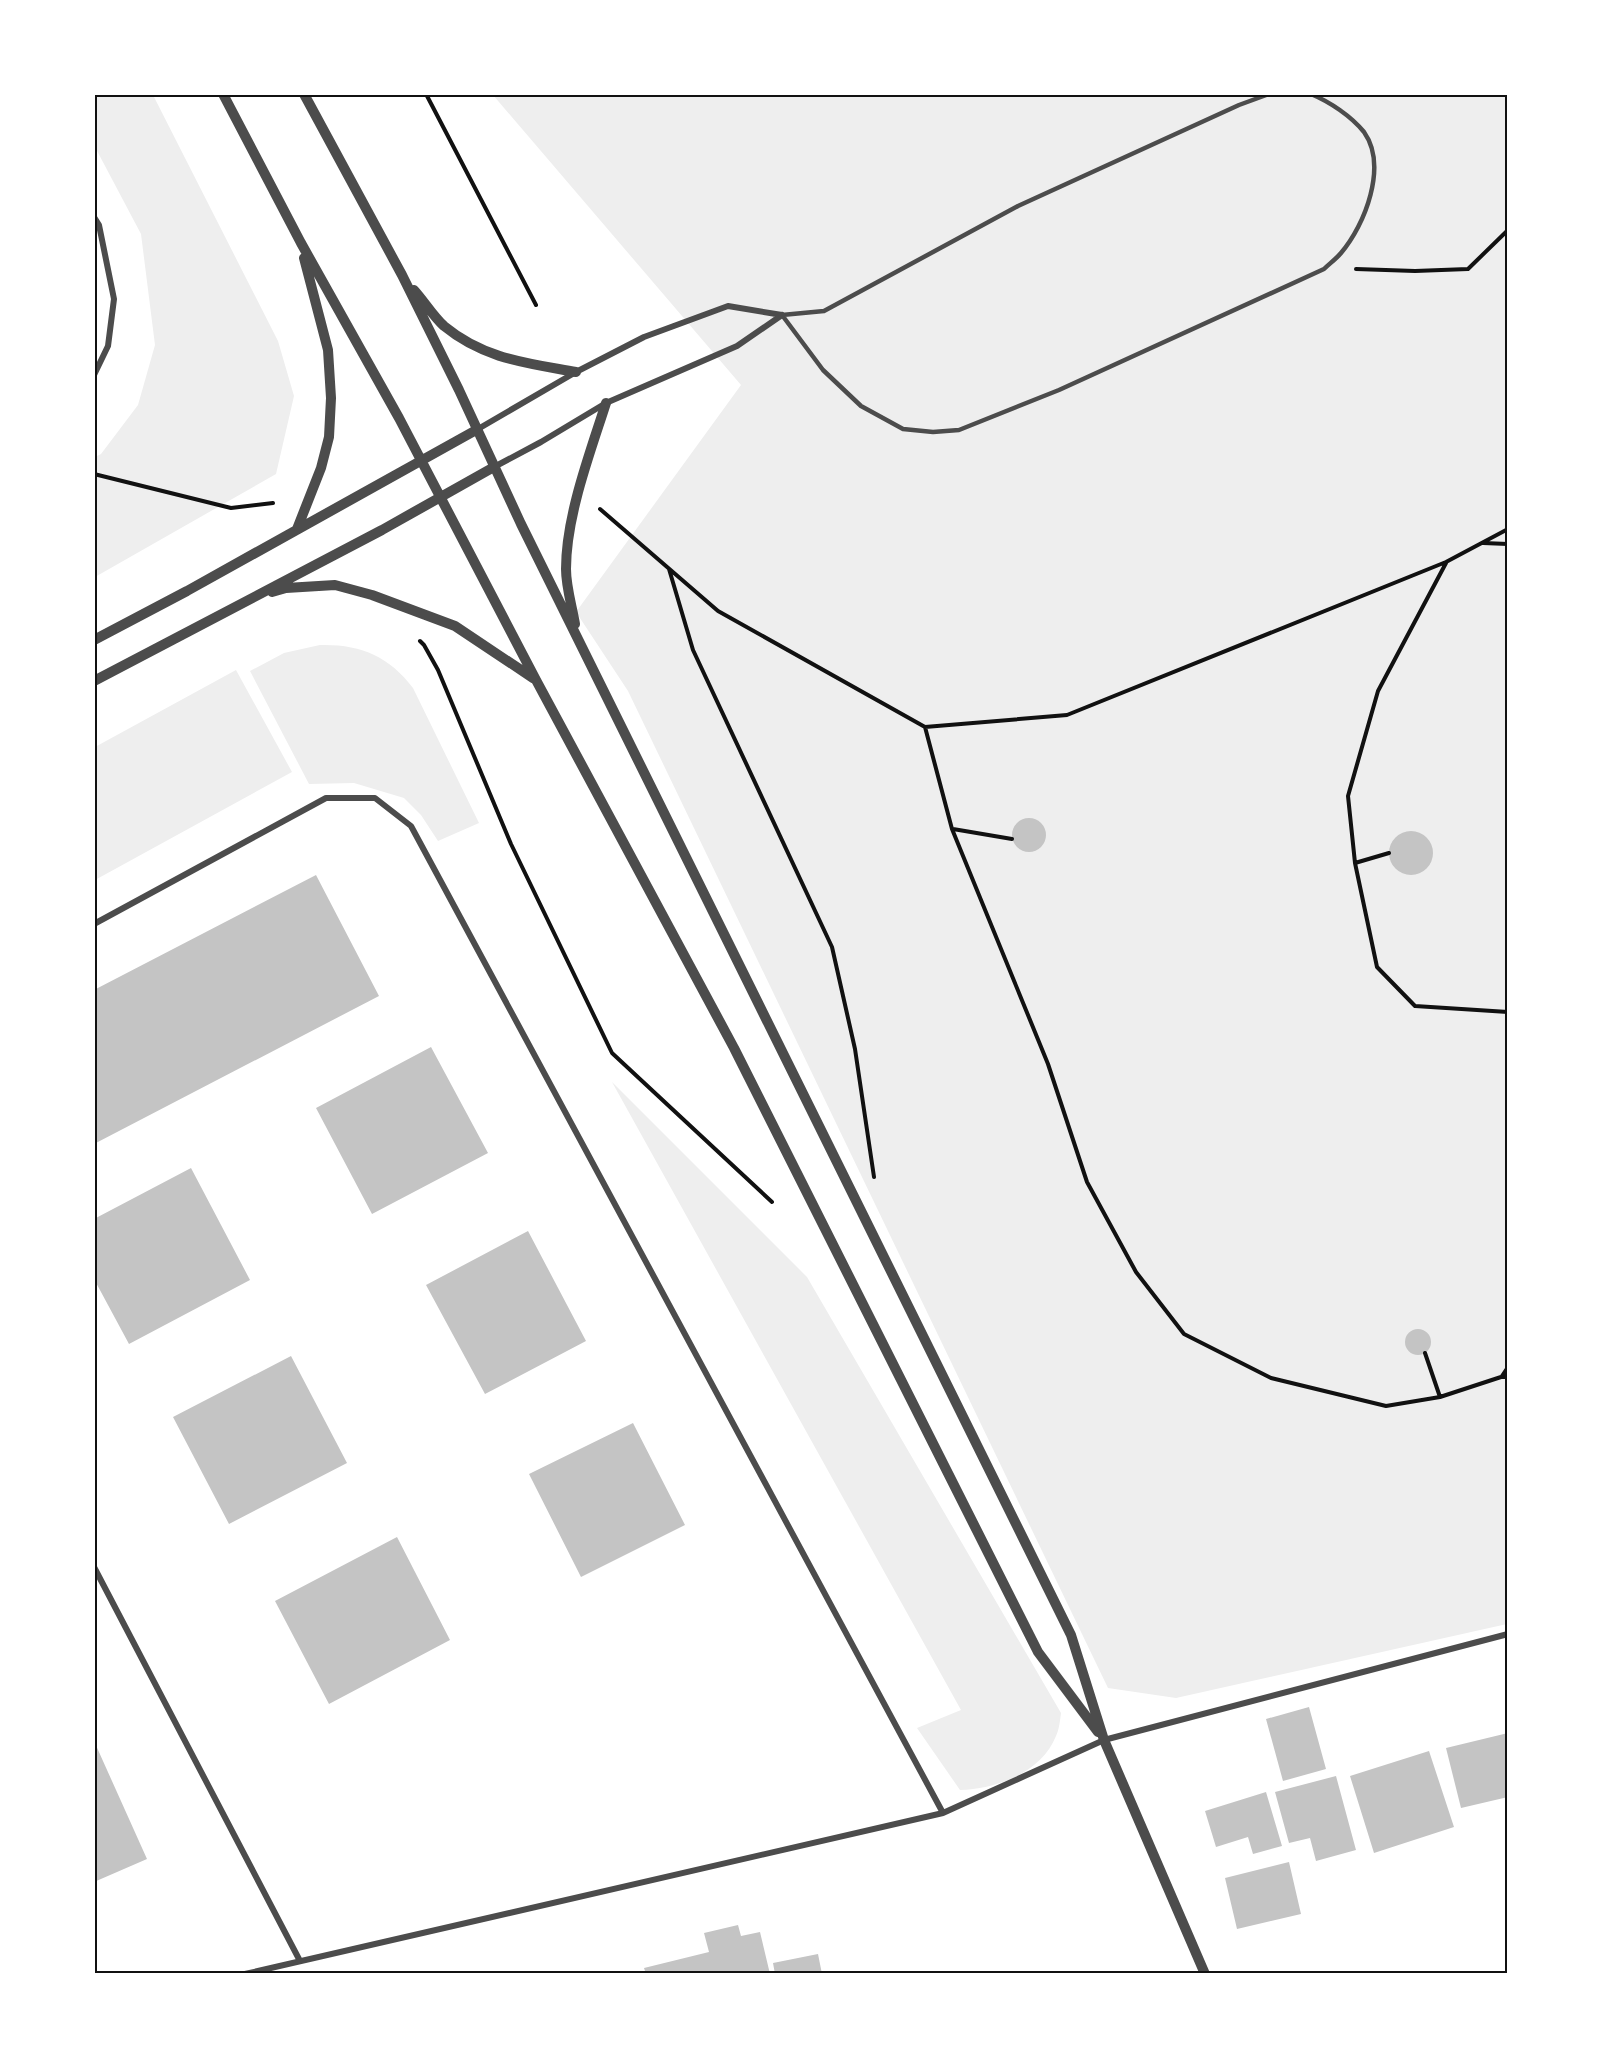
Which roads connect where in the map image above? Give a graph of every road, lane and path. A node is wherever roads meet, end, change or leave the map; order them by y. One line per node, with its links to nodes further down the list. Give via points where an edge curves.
1 (223, 94): 8 (street)
2 (304, 94): 10 (street)
3 (426, 94): 11 (path)
4 (1269, 94): 12 (lane, via 1018,206 824,311)
5 (1311, 94): 9 (lane, via 1343,112 1364,133 1372,154 1374,177 1366,211 1355,233)
6 (94, 217): 14 (street, via 114,299 108,346)
7 (1508, 231): 9 (path, via 1468,269)
8 (301, 243): 17 (street); 23 (street, via 328,350 331,398 329,437 318,478)
9 (1324, 269): 12 (lane, via 1059,390 959,430 903,429 861,406 823,370)
10 (402, 275): 13 (street, via 443,325 477,348 507,360); 16 (street)
11 (536, 305)
12 (782, 315): 13 (street, via 728,306 644,336); 15 (street, via 737,346)
13 (576, 372): 16 (street)
14 (94, 375)
15 (606, 403): 18 (street); 30 (street, via 570,536 566,570)
16 (478, 429): 17 (street); 18 (street)
17 (421, 461): 20 (street); 23 (street)
18 (494, 467): 20 (street); 30 (street)
19 (94, 474): 21 (path, via 231,508)
20 (441, 497): 29 (street); 33 (street)
21 (273, 503)
22 (600, 509): 28 (path)
23 (297, 529): 32 (street)
24 (1508, 529): 25 (path)
25 (1482, 543): 26 (path); 27 (path)
26 (1508, 544)
27 (1446, 562): 35 (path, via 1067,715); 39 (path, via 1378,691 1348,796)
28 (669, 568): 35 (path, via 718,611); 42 (path, via 693,650 832,947 855,1049)
29 (246, 600): 33 (street, via 286,588 335,585 372,595 455,626); 34 (street)
30 (577, 636): 51 (street, via 1071,1635)
31 (417, 638): 43 (path, via 438,670 511,844 612,1053)
32 (94, 640)
33 (536, 680): 51 (street, via 734,1048 1038,1652)
34 (94, 681)
35 (925, 727): 36 (path)
36 (952, 829): 37 (path); 48 (path, via 1048,1064 1087,1182 1136,1272 1184,1334 1271,1378 1386,1406)
37 (1012, 839)
38 (1389, 853): 39 (path)
39 (1355, 862): 41 (path, via 1377,967 1415,1006)
40 (94, 924): 52 (street, via 326,798 375,798 411,826)
41 (1508, 1012)
42 (874, 1178)
43 (772, 1202)
44 (1425, 1353): 48 (path)
45 (1508, 1366): 46 (path)
46 (1501, 1377): 47 (path); 48 (path)
47 (1508, 1377)
48 (1440, 1397)
49 (94, 1568): 53 (street)
50 (1508, 1634): 51 (street)
51 (1104, 1740): 52 (street); 55 (street)
52 (943, 1813): 53 (street)
53 (300, 1960): 54 (street)
54 (245, 1974)
55 (1205, 1974)

